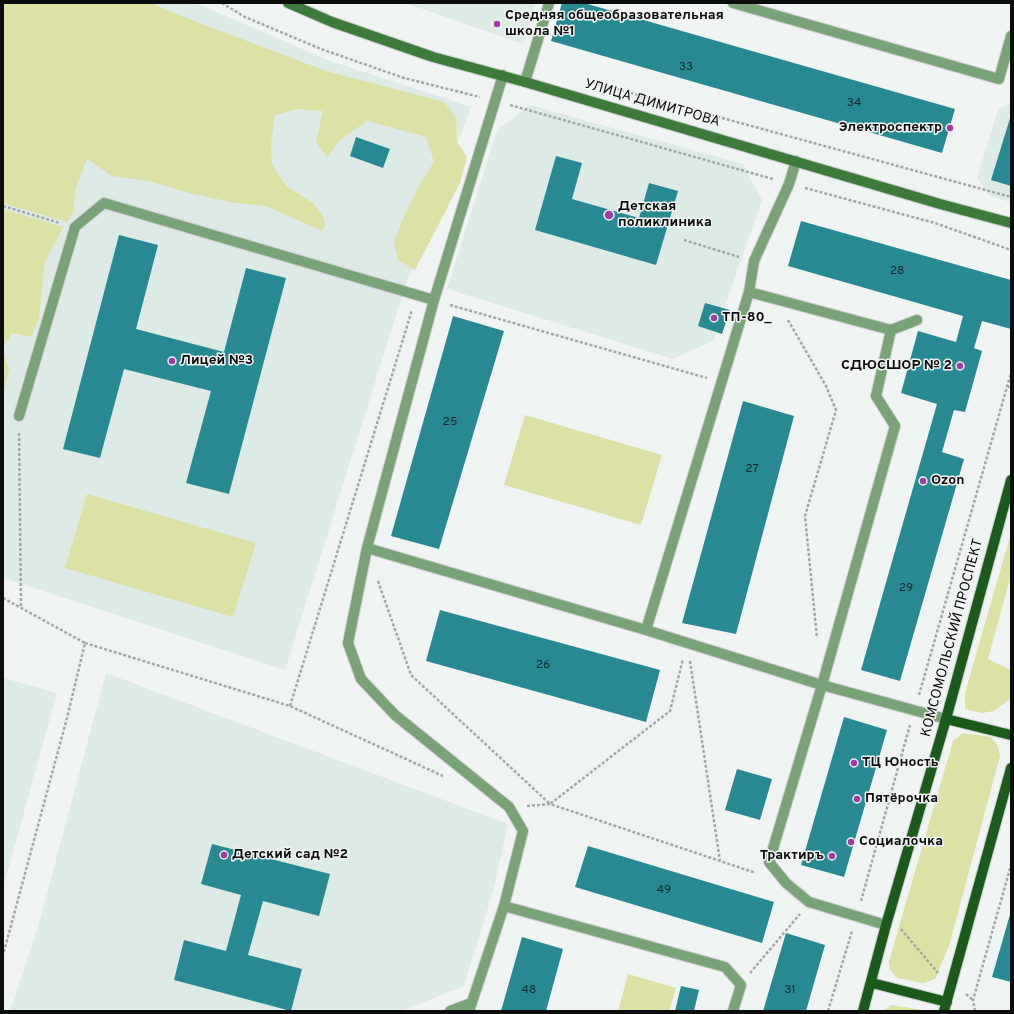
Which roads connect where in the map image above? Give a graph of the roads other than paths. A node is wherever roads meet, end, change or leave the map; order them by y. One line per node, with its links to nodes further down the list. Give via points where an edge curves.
1 (288, 3): 5 (main road, УЛИЦА ДИМИТРОВА, via 332,22 433,57)
2 (549, 3): 6 (lane)
3 (733, 3): 4 (lane, via 999,79)
4 (1011, 36)
5 (503, 75): 6 (main road, УЛИЦА ДИМИТРОВА); 10 (lane)
6 (525, 82): 7 (main road, УЛИЦА ДИМИТРОВА)
7 (796, 161): 8 (main road, УЛИЦА ДИМИТРОВА); 9 (lane, via 789,184 754,261)
8 (1011, 223)
9 (749, 292): 12 (lane); 16 (lane)
10 (434, 300): 13 (lane, via 104,203 75,227); 15 (lane)
11 (917, 320): 12 (lane)
12 (891, 330): 17 (lane, via 876,396 895,426)
13 (19, 416)
14 (1011, 480): 18 (main road, КОМСОМОЛЬСКИЙ ПРОСПЕКТ)
15 (367, 548): 16 (lane); 21 (lane, via 348,643 361,679 395,715 509,807 523,831)
16 (646, 630): 17 (lane)
17 (822, 685): 18 (lane); 22 (lane, via 769,862 786,882 809,902)
18 (946, 719): 19 (main road); 22 (main road, КОМСОМОЛЬСКИЙ ПРОСПЕКТ)
19 (1011, 734)
20 (1011, 768): 24 (main road)
21 (504, 906): 25 (lane); 27 (lane, via 725,967 741,985)
22 (886, 925): 23 (main road, КОМСОМОЛЬСКИЙ ПРОСПЕКТ)
23 (872, 983): 24 (main road); 28 (main road, КОМСОМОЛЬСКИЙ ПРОСПЕКТ)
24 (946, 1006)
25 (470, 1007): 26 (lane)
26 (450, 1011)
27 (733, 1011)
28 (863, 1011)

